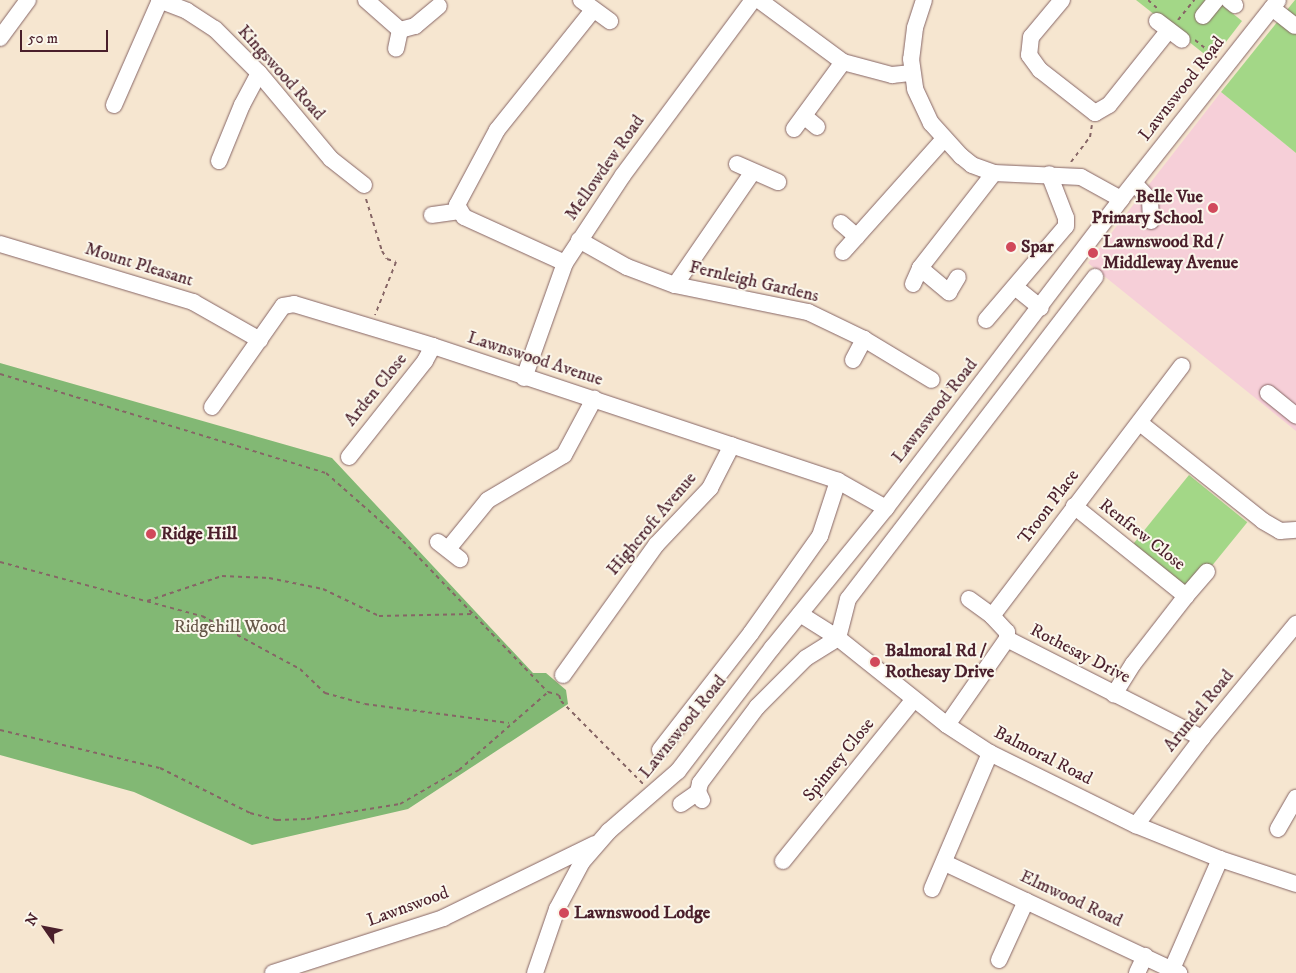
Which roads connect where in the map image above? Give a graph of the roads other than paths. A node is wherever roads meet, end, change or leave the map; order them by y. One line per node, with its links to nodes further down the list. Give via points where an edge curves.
1 (28, 0): 17 (street)
2 (160, 0): 20 (street, Kingswood Road, via 187,11 215,29); 22 (street)
3 (366, 0): 15 (street)
4 (753, 0): 41 (street, Mellowdew Road, via 623,175)
5 (759, 0): 19 (street)
6 (924, 0): 21 (street, via 915,28)
7 (1062, 0): 16 (street, via 1031,37 1029,55 1040,70 1095,113 1109,106)
8 (1216, 0): 12 (street)
9 (1275, 4): 14 (street); 33 (street, Lawnswood Road)
10 (587, 5): 13 (street); 36 (street, via 497,130 461,196)
11 (439, 6): 15 (street)
12 (1203, 16)
13 (610, 22)
14 (1295, 26)
15 (407, 28): 18 (street)
16 (1170, 29)
17 (0, 38)
18 (396, 49)
19 (842, 62): 21 (street, via 892,75); 23 (street)
20 (259, 73): 27 (street, via 242,104); 34 (street, Kingswood Road, via 331,159)
21 (912, 73): 26 (street, via 920,105)
22 (113, 107)
23 (804, 116): 24 (street); 25 (street)
24 (817, 126)
25 (794, 129)
26 (944, 139): 30 (street, via 972,165); 40 (street)
27 (220, 163)
28 (737, 164): 29 (street)
29 (752, 172): 32 (street); 49 (street)
30 (994, 173): 31 (street); 45 (street)
31 (1055, 174): 35 (street, via 1081,177); 50 (street, via 1066,226)
32 (778, 182)
33 (1134, 183): 35 (street, Lawnswood Road); 38 (street, via 1150,200)
34 (364, 185)
35 (1121, 199): 51 (street, Lawnswood Road)
36 (459, 211): 37 (street); 44 (street, via 464,217)
37 (432, 215)
38 (1151, 221)
39 (841, 223): 40 (street)
40 (857, 237): 43 (street)
41 (579, 240): 44 (street, Mellowdew Road); 49 (street, Fernleigh Gardens, via 627,267)
42 (0, 244): 54 (street, Mount Pleasant, via 193,302)
43 (844, 252)
44 (565, 263): 58 (street, Mellowdew Road)
45 (920, 268): 47 (street, via 949,292); 48 (street)
46 (1094, 277): 78 (street, via 848,599)
47 (958, 278)
48 (913, 284)
49 (675, 285): 53 (street, Fernleigh Gardens, via 808,312)
50 (1015, 287): 51 (street); 52 (street)
51 (1041, 308): 69 (street, Lawnswood Road)
52 (986, 320)
53 (864, 339): 56 (street); 59 (street, Fernleigh Gardens)
54 (260, 340): 55 (street, Lawnswood Avenue, via 284,306 289,304); 62 (street, Lawnswood Avenue)
55 (433, 346): 58 (street, Lawnswood Avenue); 66 (street, Arden Close, via 425,361)
56 (853, 360)
57 (1182, 366): 64 (street, Troon Place)
58 (524, 378): 61 (street, Lawnswood Avenue)
59 (932, 380)
60 (1268, 393): 63 (street)
61 (594, 399): 65 (street, Lawnswood Avenue); 71 (street, via 564,454 488,500)
62 (210, 407)
63 (1296, 416)
64 (1140, 422): 68 (street, Troon Place); 70 (street, via 1263,521 1280,531)
65 (732, 445): 67 (street, Lawnswood Avenue); 80 (street, Highcroft Avenue, via 723,468 700,501 656,545)
66 (348, 455)
67 (838, 481): 69 (street, Lawnswood Avenue); 85 (street, via 820,536 751,633)
68 (1074, 506): 73 (street, Renfrew Close); 76 (street, Troon Place)
69 (886, 508): 75 (street, Lawnswood Road)
70 (1296, 530)
71 (448, 550)
72 (1207, 572): 73 (street, Renfrew Close)
73 (1186, 596): 81 (street, Renfrew Close)
74 (969, 600): 76 (street)
75 (800, 614): 78 (street, Balmoral Road); 90 (street, Lawnswood Road, via 678,771)
76 (992, 616): 79 (street, via 1006,632)
77 (1296, 624): 84 (street, Arundel Road)
78 (838, 638): 82 (street, Balmoral Road); 88 (street, via 806,658 757,707 700,784 700,796)
79 (1007, 639): 81 (street, Rothesay Drive); 83 (street, Rothesay Drive)
80 (562, 676)
81 (1114, 694): 84 (street, Rothesay Drive)
82 (914, 698): 83 (street, Balmoral Road); 94 (street, Spinney Close, via 800,852)
83 (947, 725): 86 (street, Balmoral Road)
84 (1202, 738): 89 (street, Arundel Road)
85 (660, 750)
86 (990, 753): 89 (street, Balmoral Road); 96 (street)
87 (1296, 798): 91 (street)
88 (681, 804)
89 (1136, 825): 93 (street, Balmoral Road)
90 (609, 831): 92 (street, Lawnswood)
91 (1276, 834)
92 (597, 843): 95 (street, Lawnswood); 98 (street, Lawnswood)
93 (1220, 859): 97 (street, Balmoral Road); 103 (street)
94 (783, 862)
95 (551, 864): 98 (street); 104 (street, Lawnswood, via 443,918)
96 (945, 864): 99 (street); 100 (street, Elmwood Road)
97 (1296, 884)
98 (568, 887): 105 (street, Lawnswood)
99 (932, 889)
100 (1026, 901): 101 (street, Elmwood Road); 102 (street)
101 (1145, 956): 103 (street, Elmwood Road); 106 (street)
102 (999, 960)
103 (1176, 971)
104 (273, 973)
105 (535, 973)
106 (1138, 973)

